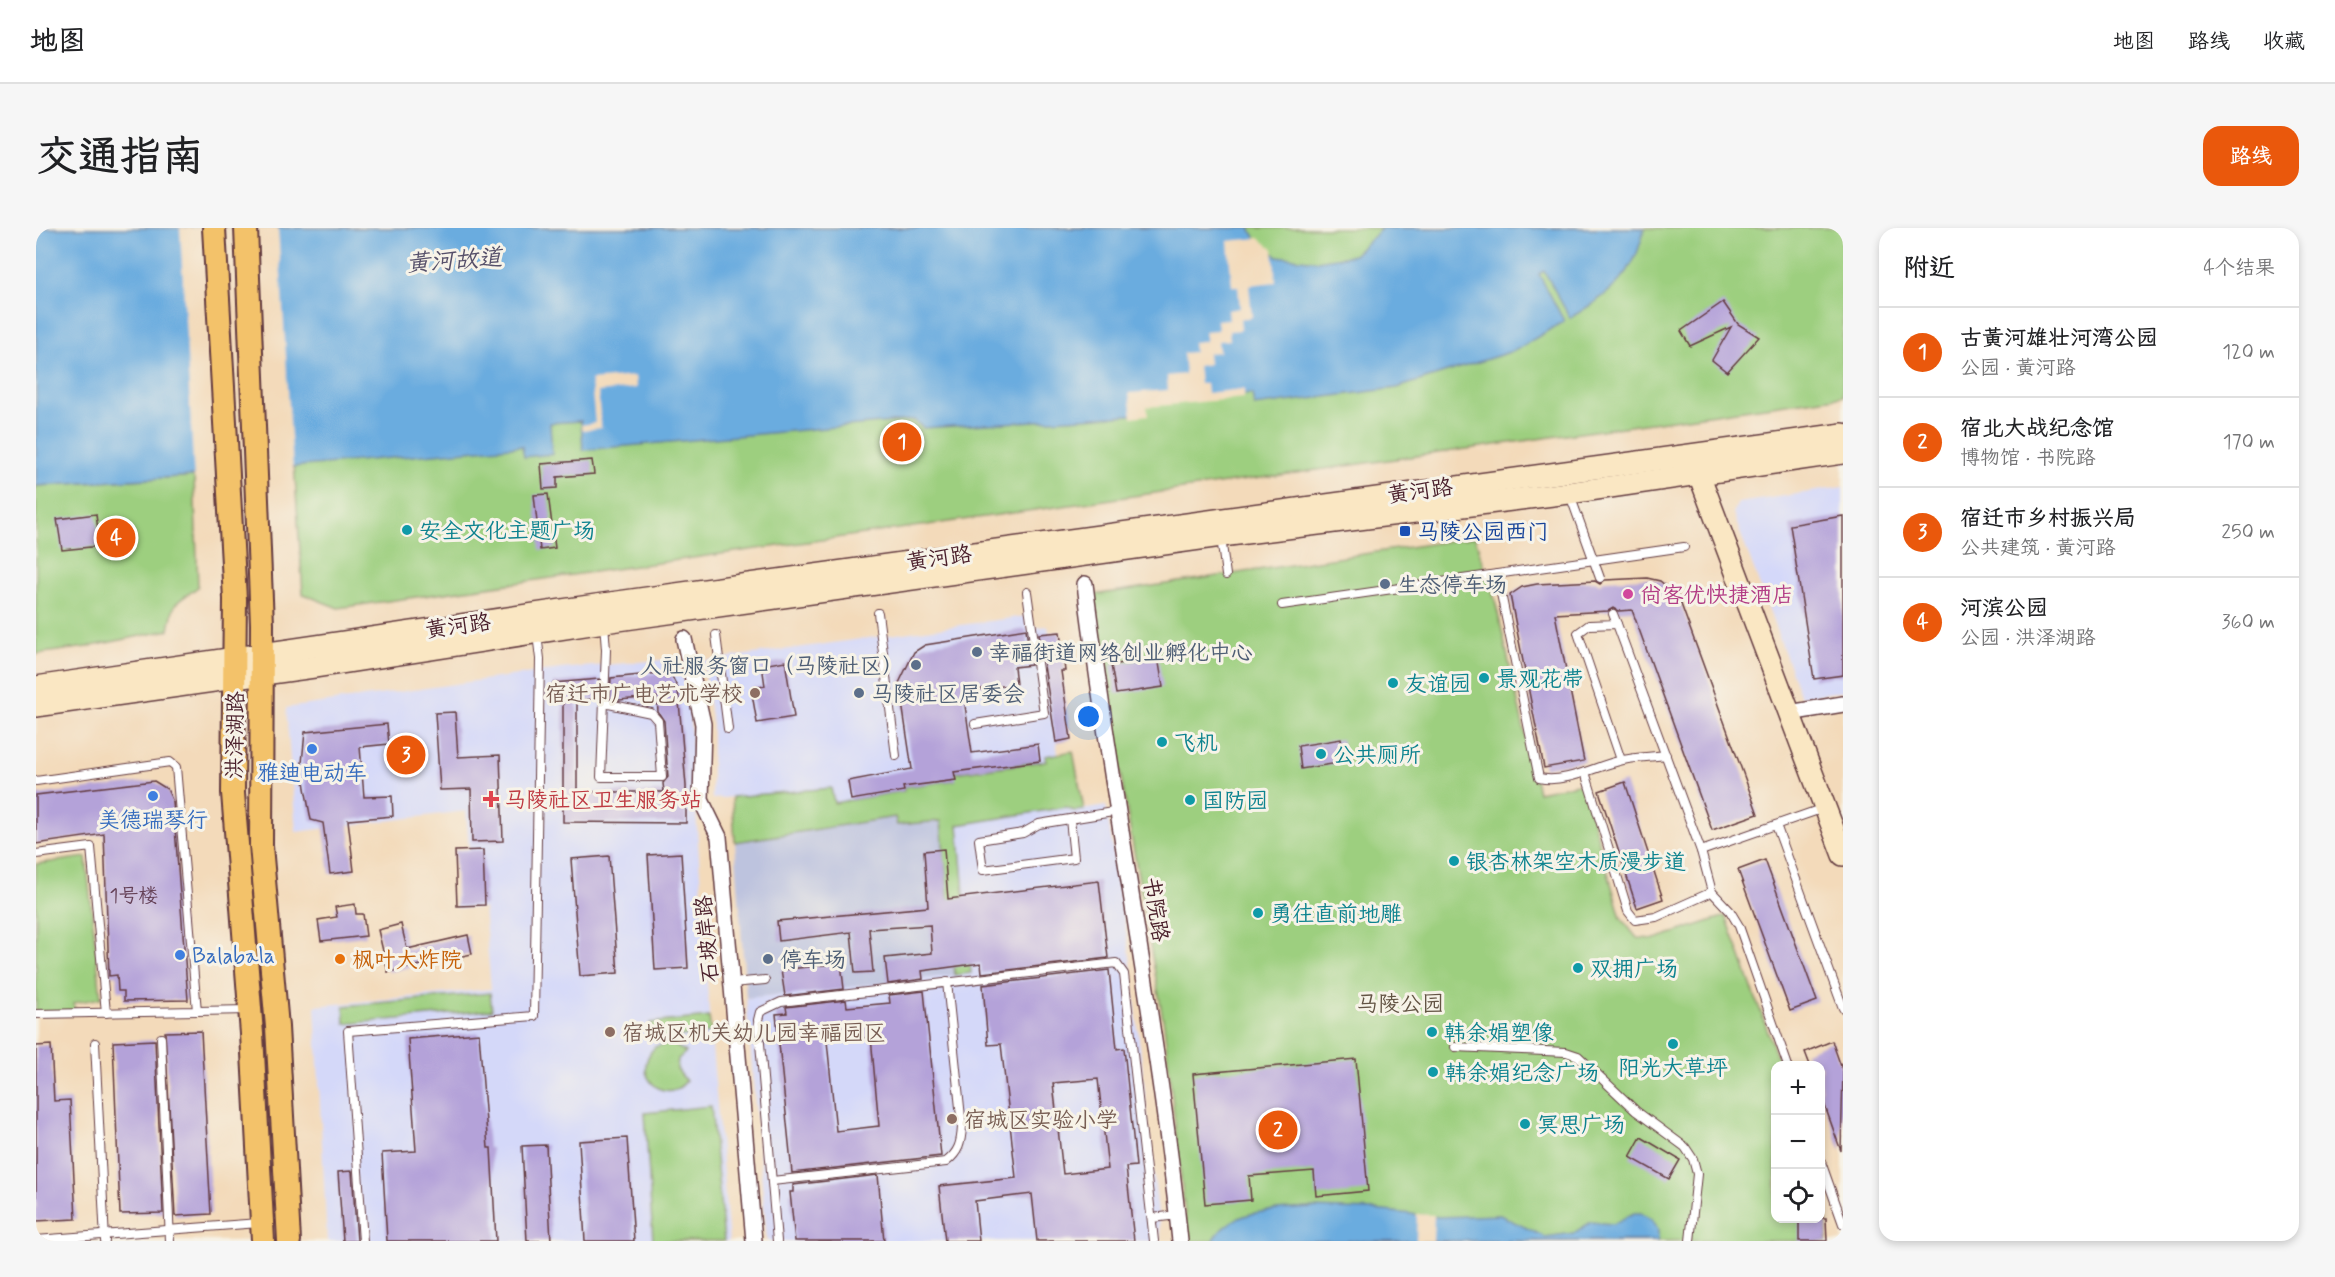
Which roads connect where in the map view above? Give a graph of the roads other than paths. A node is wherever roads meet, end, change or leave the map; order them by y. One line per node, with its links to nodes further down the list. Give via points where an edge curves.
1 (214, 228): 24 (main road, 洪泽湖路, via 235,599)
2 (246, 228): 23 (main road, 洪泽湖路)
3 (1843, 434): 5 (main road, 黄河路)
4 (1843, 453): 5 (main road, 黄河路)
5 (1695, 465): 6 (main road, 黄河路); 7 (main road, 黄河路); 29 (main road)
6 (1569, 493): 7 (main road, 黄河路); 9 (lane)
7 (1220, 527): 11 (lane); 16 (main road, 黄河路)
8 (1684, 547): 9 (lane)
9 (1593, 560): 10 (lane); 12 (lane)
10 (1497, 574): 15 (lane); 35 (lane, via 1539,778)
11 (1226, 575)
12 (1600, 578)
13 (1085, 584): 38 (street, 书院路)
14 (1027, 592): 30 (lane, via 1044,713)
15 (1282, 605)
16 (604, 613): 20 (main road, 黄河路); 23 (main road, 黄河路); 26 (lane)
17 (878, 613): 33 (lane)
18 (1613, 614): 19 (lane)
19 (1617, 624): 32 (lane); 34 (lane, via 1589,624 1578,633)
20 (537, 632): 23 (main road, 黄河路); 69 (lane, via 540,659 534,1016 348,1031)
21 (716, 635): 31 (lane)
22 (684, 639): 47 (street, 石坡岸路, via 703,724 700,800 719,837)
23 (262, 664): 24 (main road, 黄河路); 68 (main road, 洪泽湖路, via 261,846 277,1027)
24 (235, 668): 25 (main road, 黄河路); 28 (main road, 黄河路); 49 (main road, 洪泽湖路, via 233,793)
25 (36, 687)
26 (604, 703): 26 (lane, via 601,777 662,777 658,721 651,713)
27 (1843, 704): 29 (street)
28 (36, 706)
29 (1789, 713): 37 (main road)
30 (975, 724)
31 (728, 729)
32 (1666, 755): 34 (lane); 42 (lane)
33 (896, 756)
34 (1621, 760): 35 (lane)
35 (1584, 772): 44 (lane, via 1628,911 1635,920 1656,917)
36 (36, 781): 50 (lane, via 170,762 176,767)
37 (1825, 807): 40 (lane); 41 (main road)
38 (1119, 811): 39 (lane); 60 (street, 书院路)
39 (1070, 819): 39 (lane, via 1039,824 1023,833 979,840 983,870 1074,858)
40 (1776, 825): 42 (lane); 48 (lane)
41 (1842, 847)
42 (1701, 851): 44 (lane)
43 (36, 854): 51 (lane, via 91,846)
44 (1712, 892): 56 (lane, via 1739,926)
45 (765, 980): 47 (lane)
46 (947, 982): 58 (lane, via 781,1002 760,1012); 58 (lane, via 962,1127 955,1155 946,1162); 61 (lane, via 1116,963 1122,967)
47 (732, 983): 70 (street, 石坡岸路)
48 (1843, 1008)
49 (250, 1010): 50 (lane); 64 (main road, 洪泽湖路)
50 (197, 1011): 51 (lane)
51 (106, 1013): 52 (lane)
52 (36, 1014)
53 (161, 1038): 63 (lane)
54 (95, 1043): 65 (lane)
55 (1455, 1047): 74 (lane, via 1566,1052 1578,1056 1636,1111 1685,1147 1693,1159 1697,1174)
56 (1787, 1061)
57 (1824, 1169): 59 (lane)
58 (772, 1181): 71 (lane)
59 (1841, 1212): 62 (lane)
60 (1178, 1215): 61 (lane); 73 (street, 书院路)
61 (1152, 1218): 72 (lane)
62 (1843, 1224)
63 (170, 1229): 64 (lane); 65 (lane); 67 (lane)
64 (262, 1232)
65 (104, 1238): 66 (lane)
66 (36, 1240)
67 (170, 1241)
68 (289, 1241)
69 (363, 1241)
70 (754, 1241)
71 (777, 1241)
72 (1155, 1241)
73 (1180, 1241)
74 (1690, 1241)

